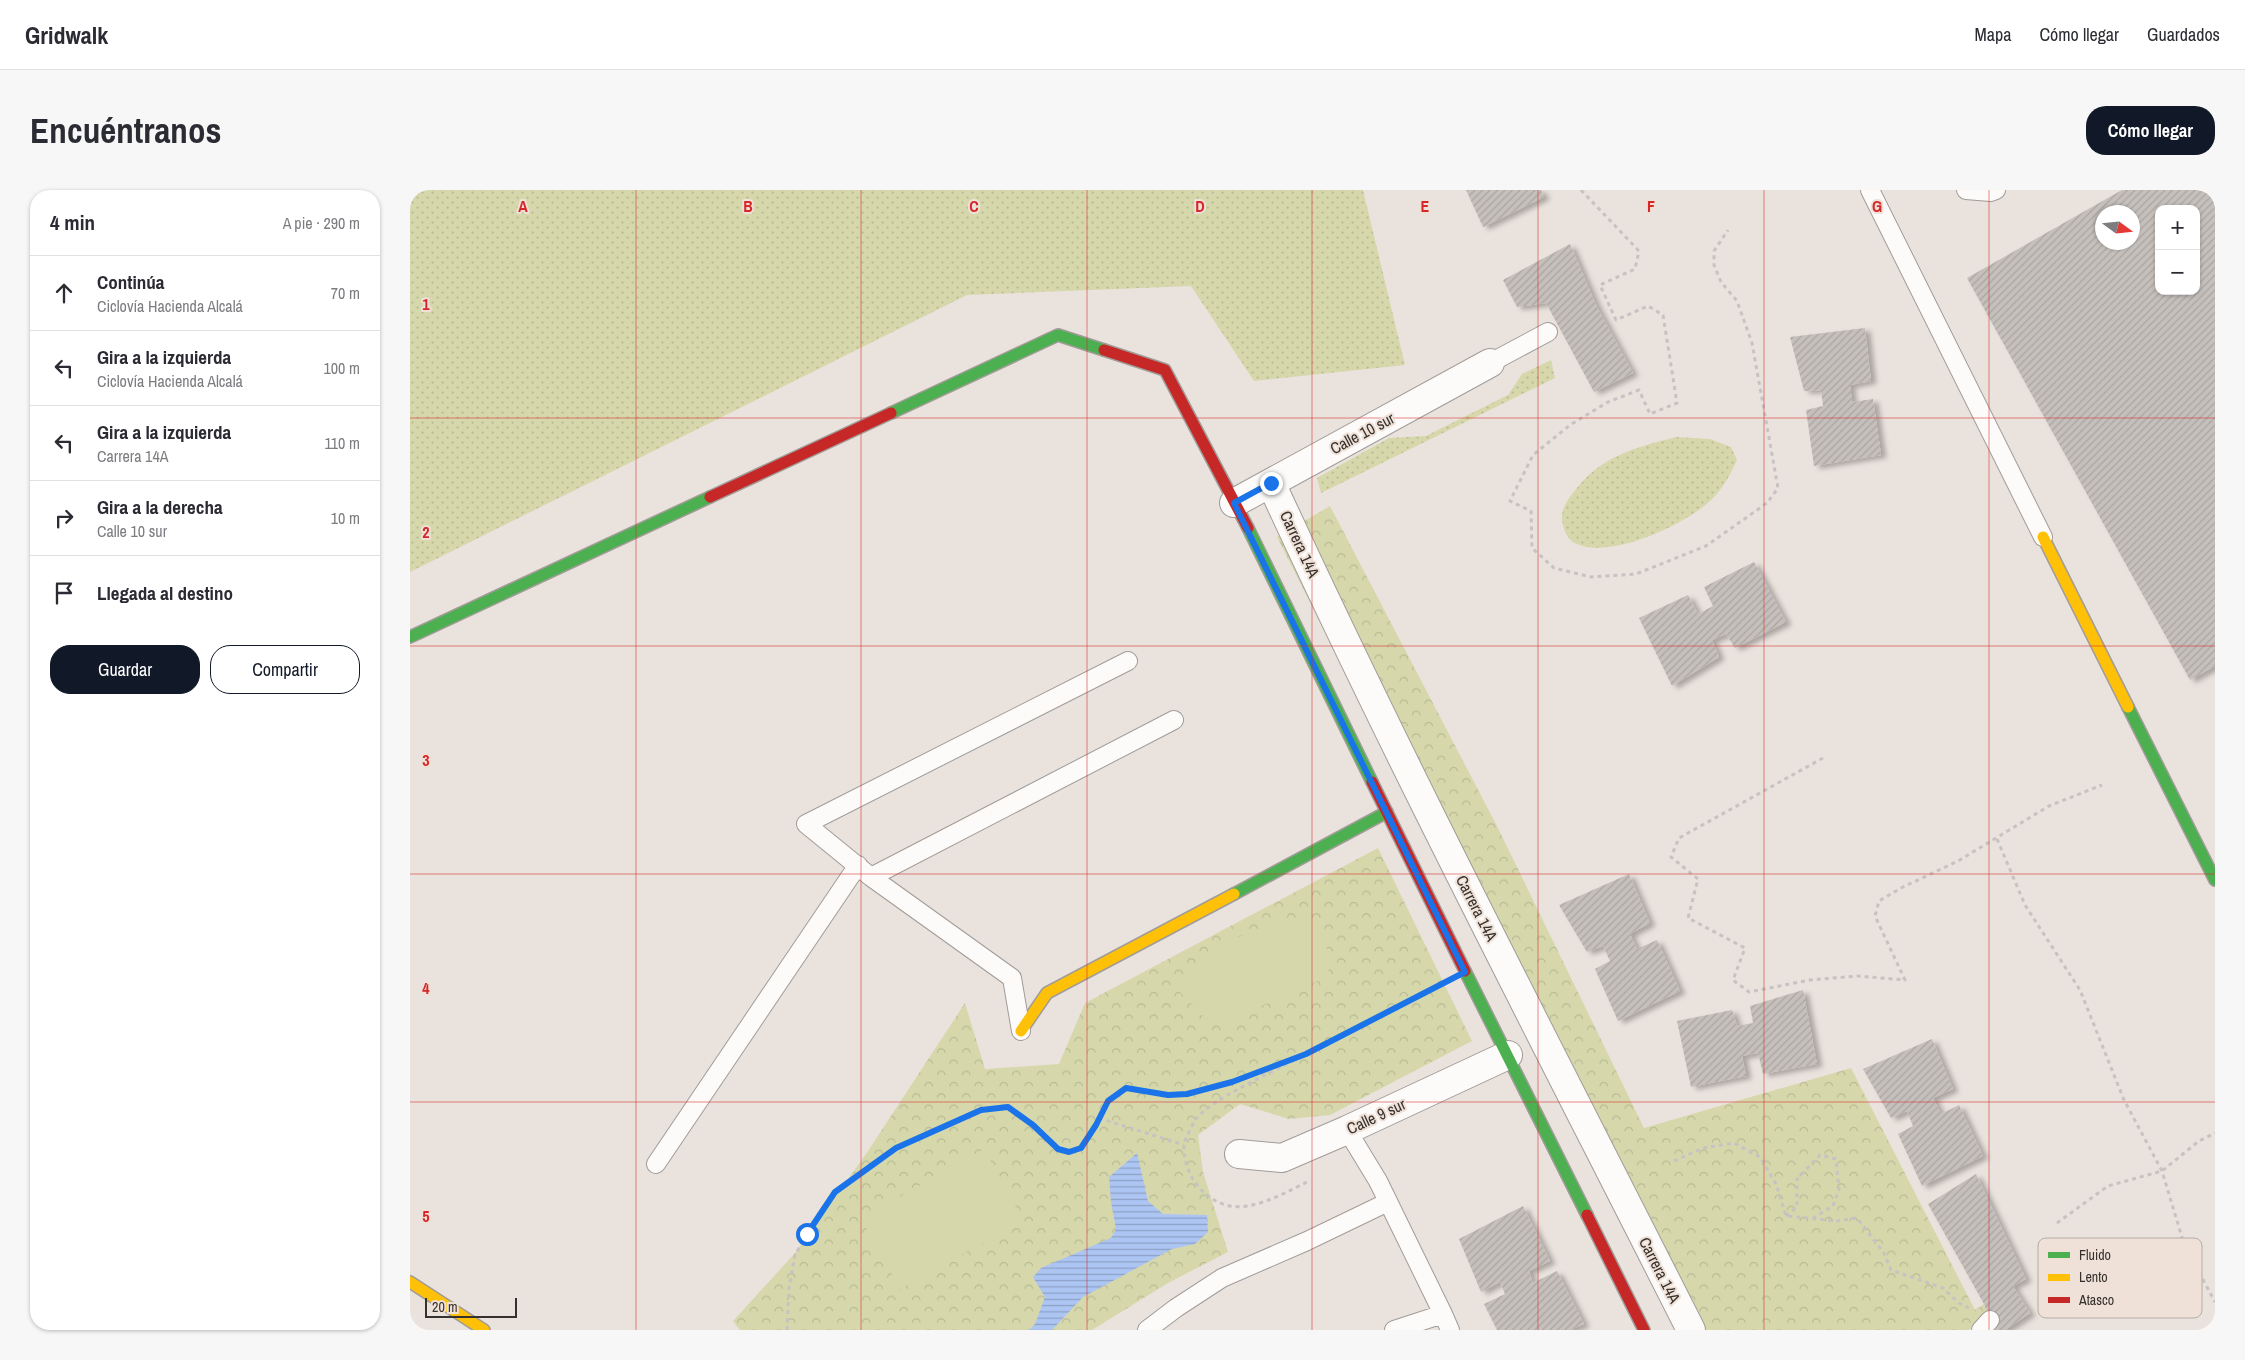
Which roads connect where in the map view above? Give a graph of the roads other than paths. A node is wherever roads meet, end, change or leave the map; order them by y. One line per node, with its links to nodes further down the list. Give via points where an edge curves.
1 (1870, 190): 8 (lane)
2 (1966, 190): 3 (lane)
3 (1996, 190)
4 (1548, 332): 5 (lane)
5 (1490, 363): 6 (street, Calle 10 sur)
6 (1271, 483): 7 (street, Calle 10 sur); 28 (street, Carrera 14A, via 1423,802)
7 (1234, 503): 9 (street, via 1165,370 1058,335); 12 (street)
8 (2043, 536): 14 (street)
9 (410, 637)
10 (1128, 661): 13 (lane, via 806,824)
11 (1174, 720): 13 (lane)
12 (1387, 812): 15 (street, via 1047,993); 16 (street)
13 (864, 871): 15 (lane, via 1012,978); 19 (lane)
14 (2215, 880)
15 (1021, 1031)
16 (1508, 1054): 17 (street, Calle 9 sur); 27 (street)
17 (1347, 1130): 18 (street, Calle 9 sur, via 1282,1158); 20 (lane)
18 (1239, 1154)
19 (656, 1164)
20 (1388, 1202): 22 (lane); 24 (lane, via 1222,1278)
21 (410, 1282): 23 (street)
22 (1444, 1314): 25 (lane); 26 (lane)
23 (484, 1330)
24 (1147, 1330)
25 (1394, 1330)
26 (1450, 1330)
27 (1644, 1330)
28 (1691, 1330)

